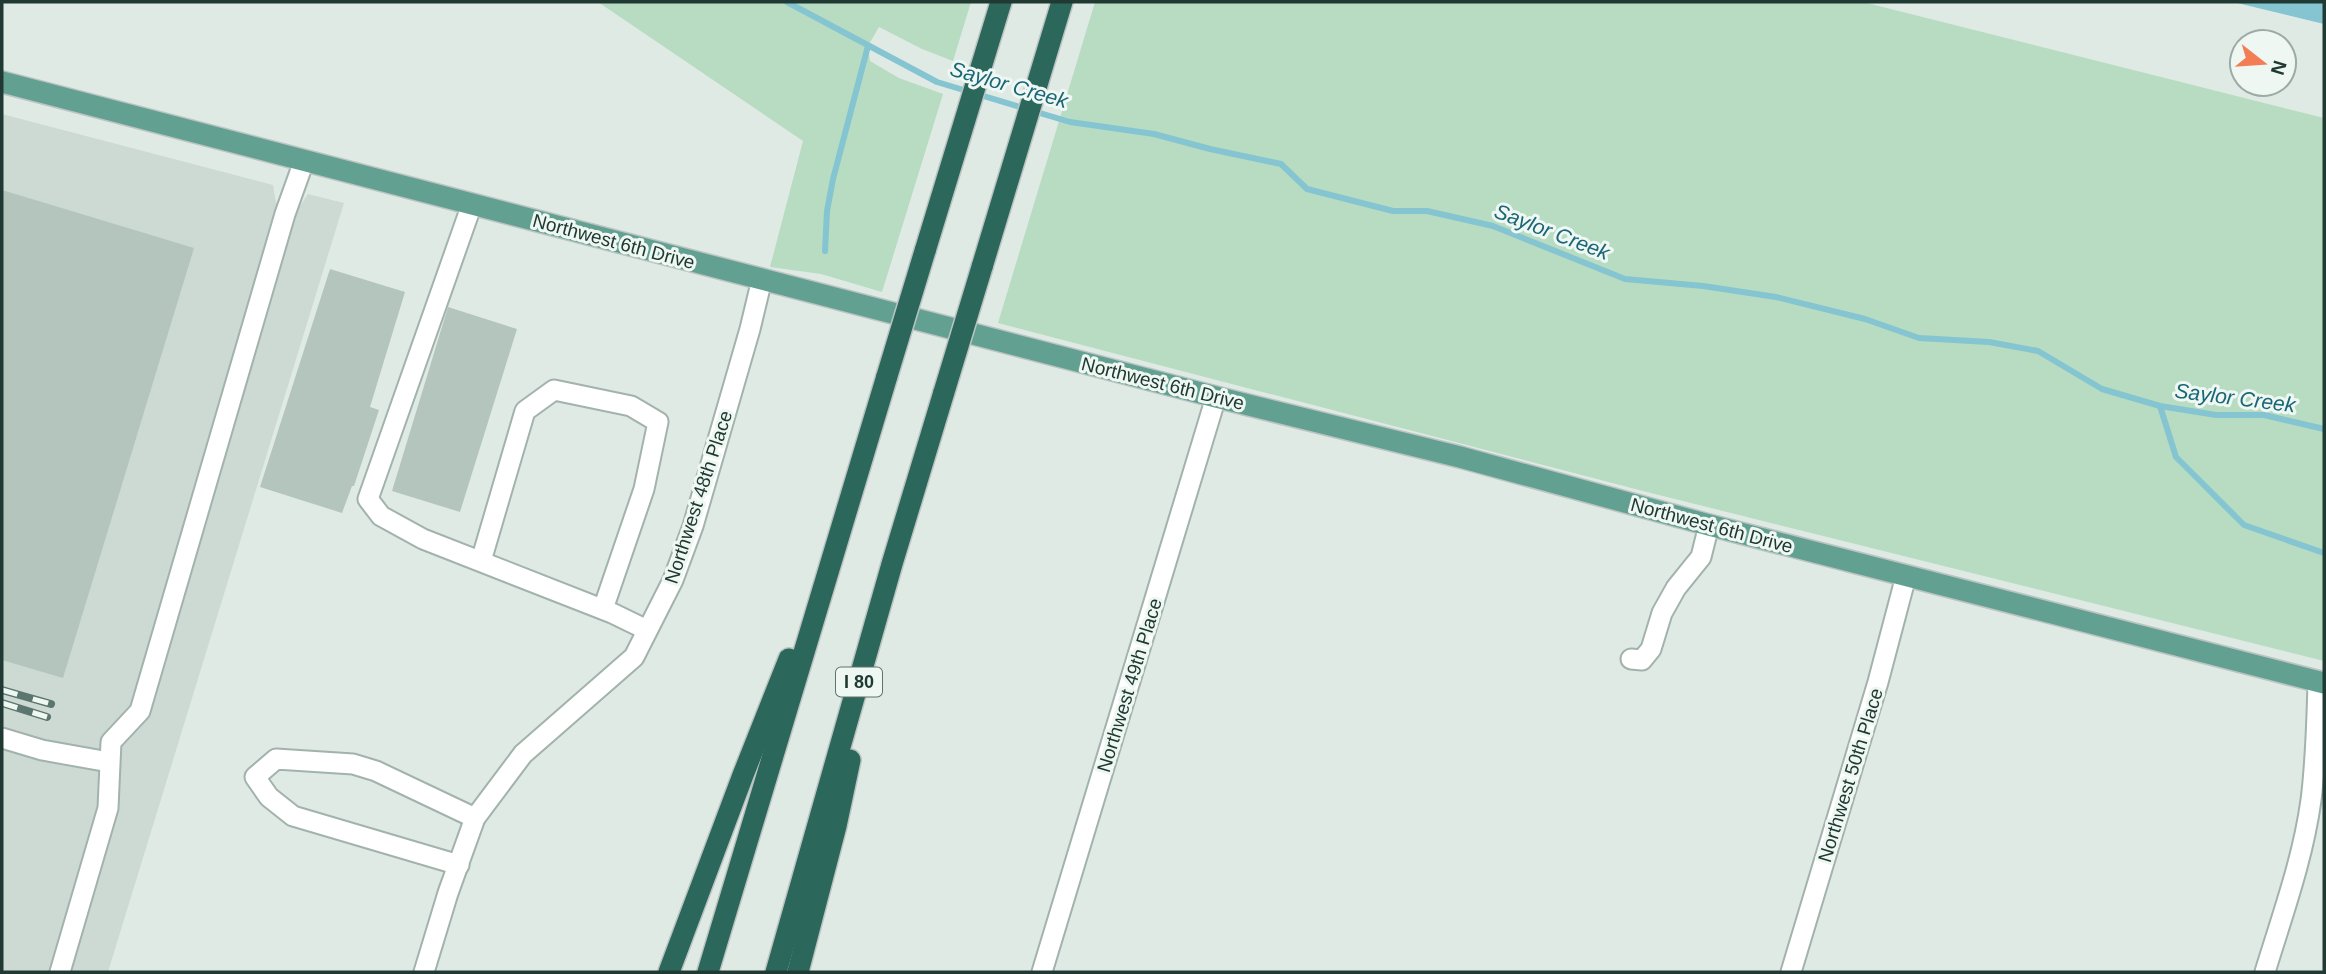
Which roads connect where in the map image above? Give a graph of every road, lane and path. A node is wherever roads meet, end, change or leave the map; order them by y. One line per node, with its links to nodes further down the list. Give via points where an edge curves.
1 (1062, 2): 11 (highway, I 80, bridge)
2 (999, 9): 9 (highway, bridge)
3 (2, 82): 4 (main road, Northwest 6th Drive)
4 (304, 160): 5 (main road, Northwest 6th Drive); 18 (street, via 140,711 111,742)
5 (472, 204): 6 (main road, Northwest 6th Drive); 10 (street, via 368,499 381,516 423,539)
6 (762, 279): 7 (main road, Northwest 6th Drive); 14 (street, Northwest 48th Place, via 693,526 673,580)
7 (1216, 397): 8 (main road, Northwest 6th Drive); 27 (street, Northwest 49th Place)
8 (1709, 525): 12 (main road, Northwest 6th Drive); 15 (street, via 1700,557 1662,612 1651,649 1642,660)
9 (841, 531): 23 (highway); 24 (highway)
10 (481, 561): 13 (street); 13 (street, via 524,411 554,390 631,406 658,422 644,489)
11 (892, 564): 25 (highway, I 80); 26 (highway, via 836,826)
12 (1906, 576): 16 (main road, Northwest 6th Drive); 28 (street, Northwest 50th Place)
13 (603, 610): 14 (street)
14 (647, 630): 19 (street, Northwest 48th Place, via 634,657 523,754)
15 (1631, 659)
16 (2321, 682): 29 (street, via 2311,803)
17 (2, 738): 18 (street)
18 (108, 762): 21 (street, via 108,807)
19 (475, 818): 20 (street, Northwest 48th Place); 20 (street, via 353,764 275,759 255,776 269,797 293,816)
20 (459, 865): 22 (street, Northwest 48th Place)
21 (60, 972)
22 (424, 972)
23 (669, 972)
24 (708, 972)
25 (776, 972)
26 (798, 972)
27 (1042, 972)
28 (1791, 972)
29 (2265, 972)

